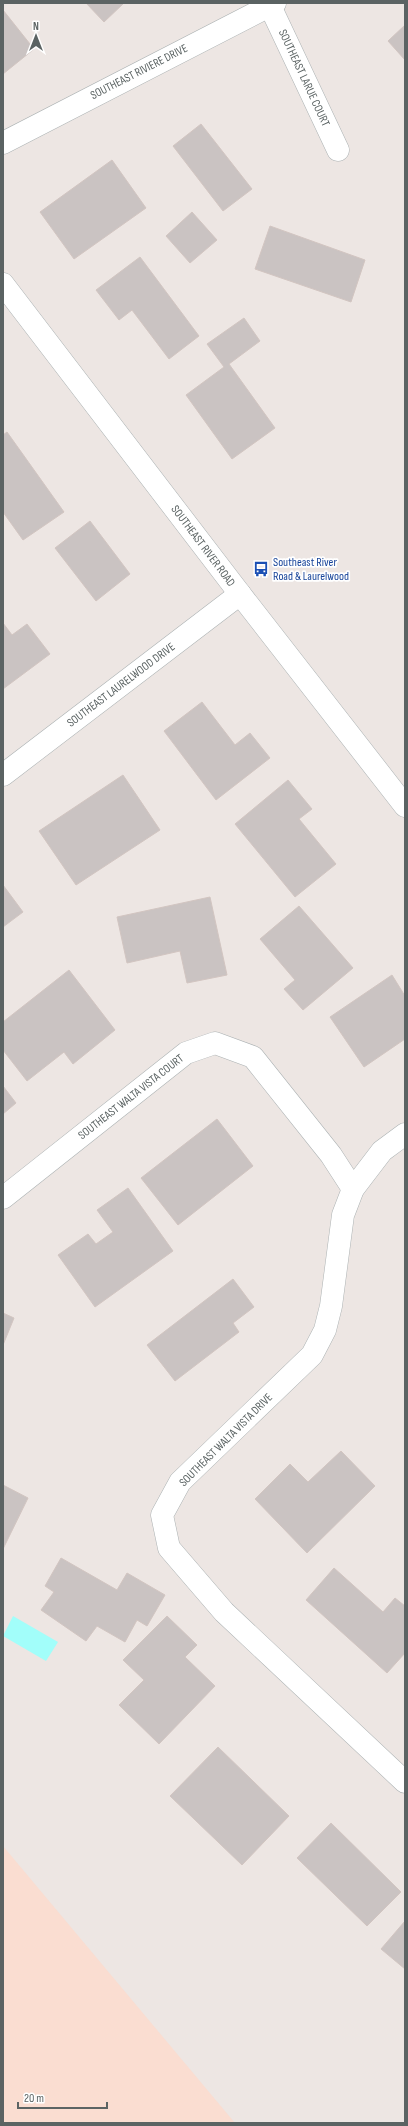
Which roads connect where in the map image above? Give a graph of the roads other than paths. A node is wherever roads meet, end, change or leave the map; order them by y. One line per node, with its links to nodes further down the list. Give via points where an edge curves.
1 (273, 4): 2 (street, SOUTHEAST RIVIERE DRIVE); 4 (street, SOUTHEAST LARUE COURT)
2 (241, 10): 3 (street, SOUTHEAST RIVIERE DRIVE)
3 (3, 143)
4 (338, 150)
5 (3, 284): 6 (street, SOUTHEAST RIVER ROAD)
6 (240, 594): 7 (street, SOUTHEAST LAURELWOOD DRIVE); 8 (street, SOUTHEAST RIVER ROAD)
7 (3, 775)
8 (405, 806)
9 (405, 1134): 10 (street, SOUTHEAST WALTA VISTA DRIVE, via 382,1151)
10 (353, 1189): 11 (street, SOUTHEAST WALTA VISTA COURT, via 331,1155 254,1057 214,1042 186,1053); 12 (street, SOUTHEAST WALTA VISTA DRIVE, via 343,1215 326,1330 312,1355 180,1482 162,1515 169,1548 224,1612)
11 (3, 1198)
12 (405, 1782)

